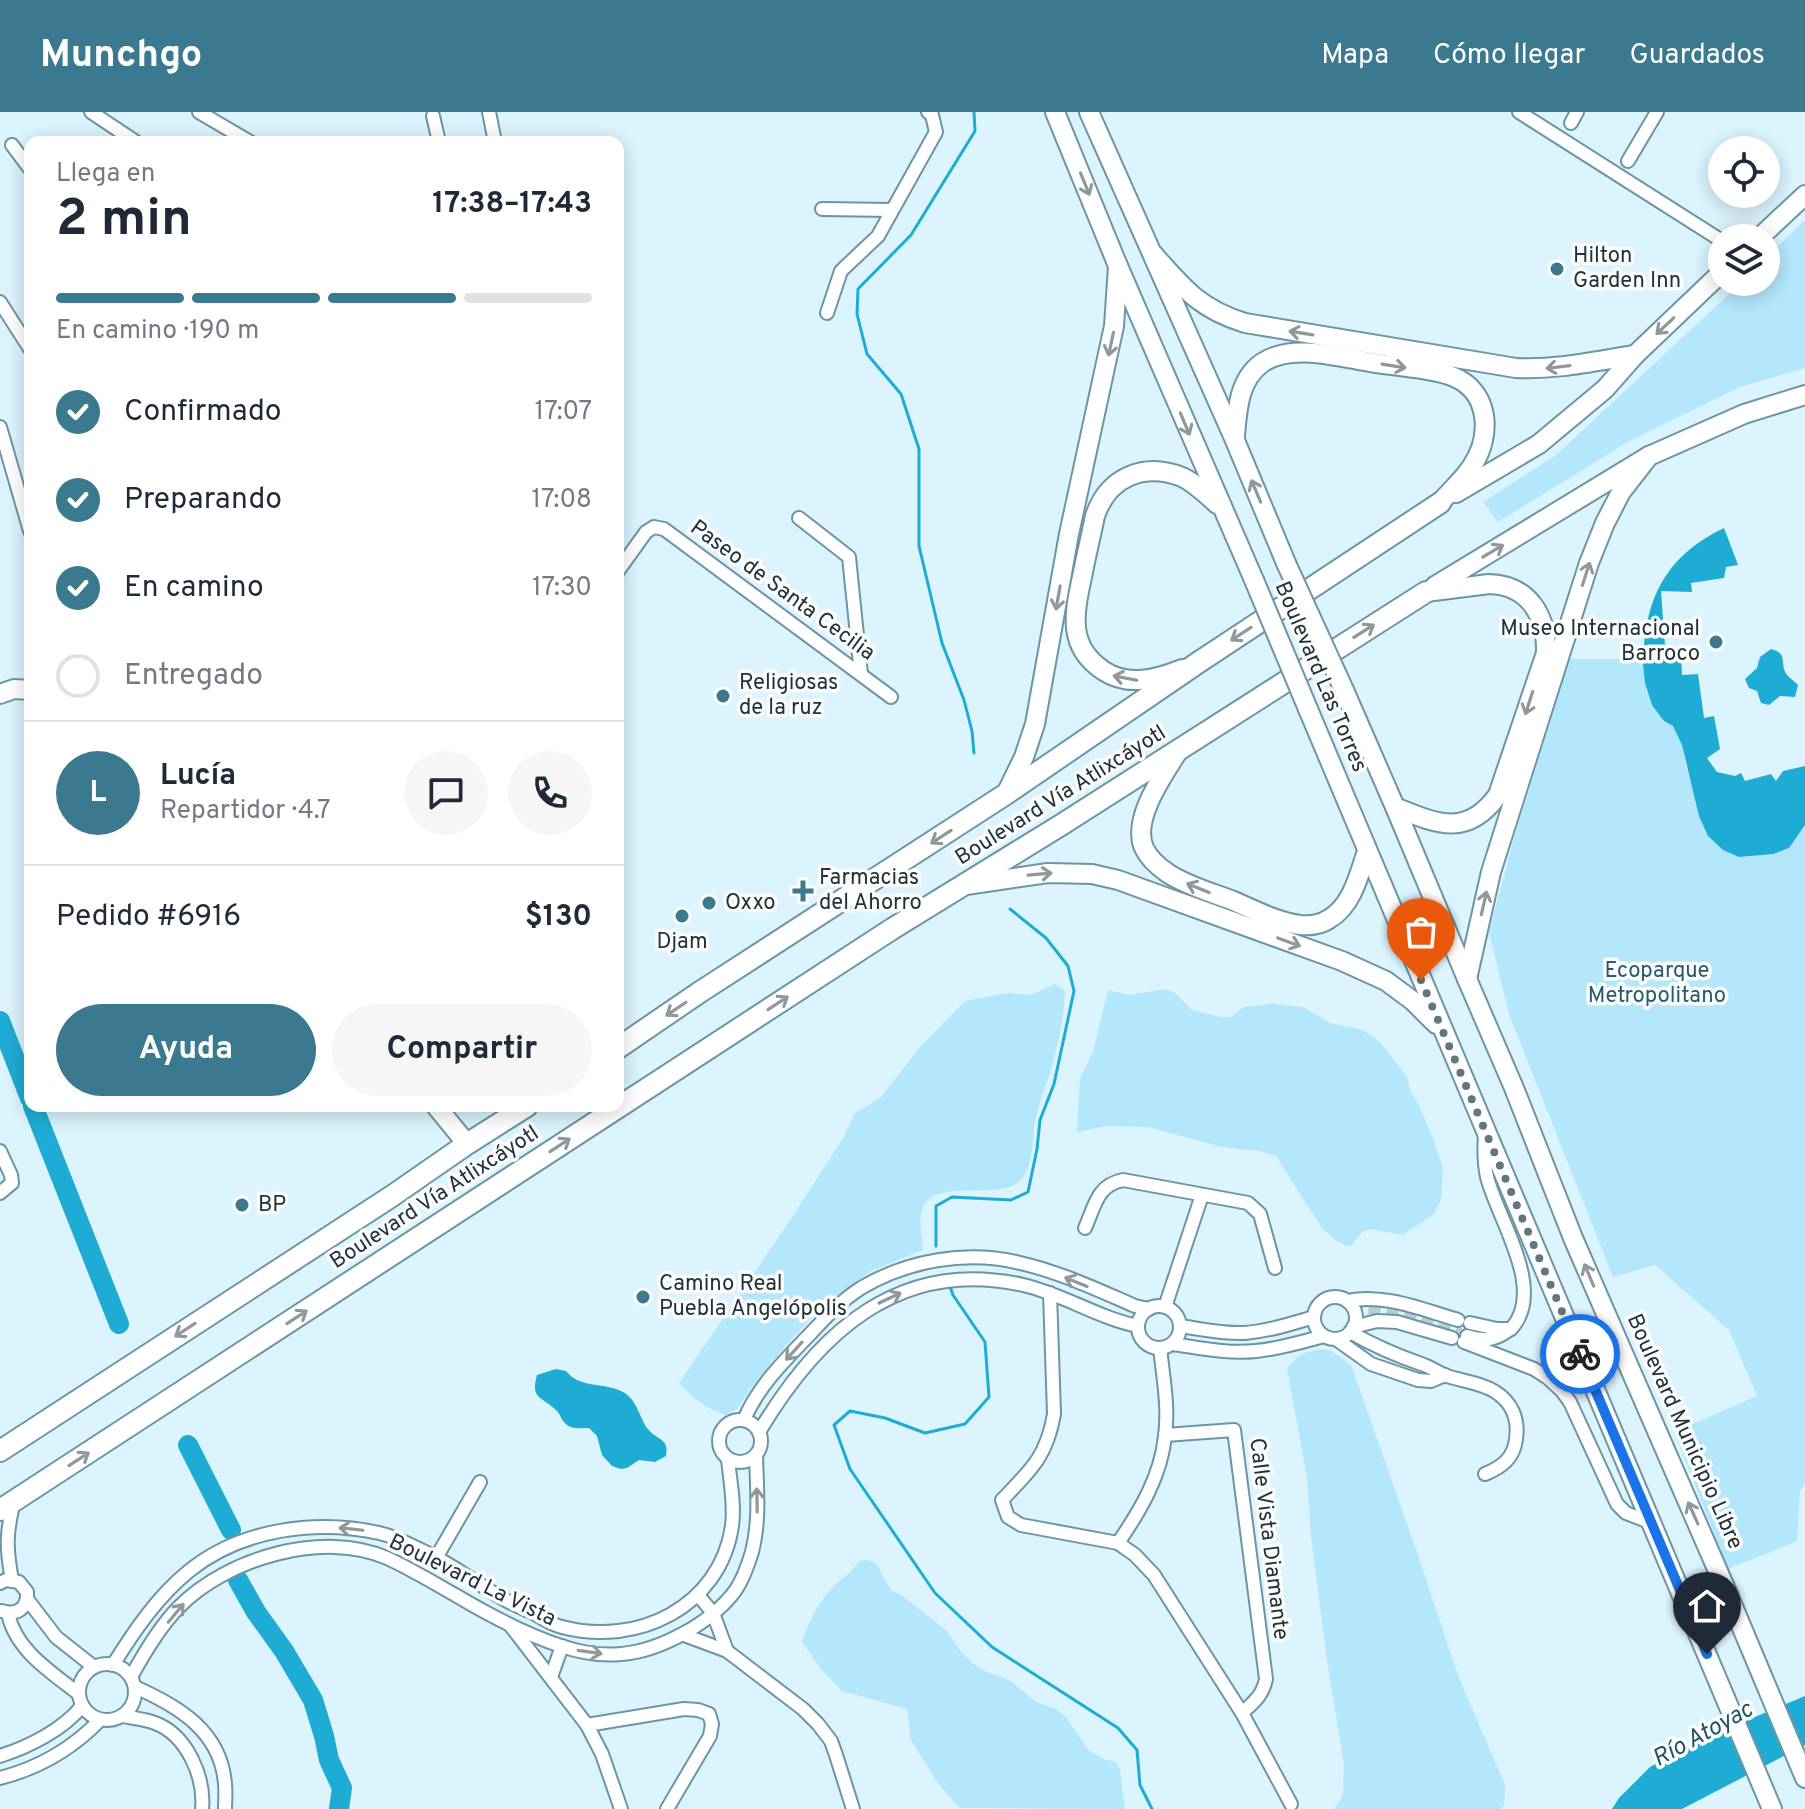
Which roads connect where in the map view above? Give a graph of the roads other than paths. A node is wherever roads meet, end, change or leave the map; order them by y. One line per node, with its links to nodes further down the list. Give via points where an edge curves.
1 (91, 112): 10 (street)
2 (199, 112): 11 (street)
3 (489, 112): 13 (street)
4 (1055, 112): 23 (main road, Boulevard Las Torres, one-way to 23)
5 (1089, 112): 22 (main road, Boulevard Las Torres)
6 (1519, 112): 21 (street)
7 (1657, 112): 16 (street)
8 (434, 113): 12 (street)
9 (930, 113): 19 (street, via 936,132)
10 (127, 136)
11 (236, 136)
12 (438, 136)
13 (494, 136)
14 (12, 145): 15 (street)
15 (24, 161)
16 (1628, 161)
17 (1805, 195): 20 (main road)
18 (822, 209): 19 (street)
19 (892, 210): 26 (street, via 878,236 841,271)
20 (1774, 224)
21 (1708, 232)
22 (1154, 255): 28 (main road, one-way to 22, via 1516,368 1245,323 1207,308); 31 (main road, Boulevard Las Torres)
23 (1118, 266): 34 (main road, Boulevard Las Torres, one-way to 34); 45 (main road, one-way to 45, via 1114,326 1035,724)
24 (1708, 285): 28 (main road, Boulevard Vía Atlixcáyotl, one-way to 28)
25 (0, 302): 27 (street)
26 (827, 313)
27 (24, 340)
28 (1635, 355): 33 (main road, Boulevard Vía Atlixcáyotl, via 1605,389 1539,444)
29 (1805, 395): 32 (main road, Boulevard Vía Atlixcáyotl, via 1744,414)
30 (0, 427): 35 (street)
31 (1234, 438): 33 (main road, one-way to 33, via 1250,374 1284,353 1446,374 1477,394 1485,419 1472,467); 46 (main road, Boulevard Las Torres, one-way to 31, bridge)
32 (1649, 456): 38 (main road, Boulevard Vía Atlixcáyotl, one-way to 32); 49 (main road, one-way to 32, via 1491,872 1589,563 1621,492)
33 (1440, 503): 39 (main road, Boulevard Vía Atlixcáyotl, one-way to 39)
34 (1220, 506): 39 (main road, one-way to 34, via 1152,679 1108,674 1081,646 1076,607 1099,502 1115,484 1140,473 1170,474 1192,482); 47 (main road, Boulevard Las Torres, bridge)
35 (24, 510)
36 (799, 518): 40 (street, via 849,557)
37 (624, 563): 40 (street, Paseo de Santa Cecilia, via 646,532 664,529)
38 (1426, 592): 44 (main road, Boulevard Vía Atlixcáyotl, one-way to 38); 46 (main road, one-way to 46, via 1489,584 1514,588 1536,608 1546,634 1546,653 1498,795 1488,808 1474,819 1451,824)
39 (1199, 662): 45 (main road, Boulevard Vía Atlixcáyotl)
40 (861, 674): 43 (street, Paseo de Santa Cecilia)
41 (24, 690): 42 (main road)
42 (0, 694)
43 (891, 697)
44 (1180, 748): 47 (main road, one-way to 44, via 1341,910 1315,925 1285,922 1178,880 1150,857 1142,826 1150,799); 48 (main road, Boulevard Vía Atlixcáyotl)
45 (1006, 794): 51 (main road, Boulevard Vía Atlixcáyotl, one-way to 51)
46 (1395, 807): 49 (main road, Boulevard Las Torres)
47 (1367, 851): 50 (main road, Boulevard Las Torres)
48 (963, 886): 50 (main road, one-way to 50, via 1048,873 1118,880 1386,981); 52 (main road, Boulevard Vía Atlixcáyotl, one-way to 48)
49 (1467, 979): 62 (main road, Boulevard Las Torres)
50 (1442, 1031): 56 (main road, Boulevard Las Torres)
51 (624, 1044)
52 (624, 1104)
53 (518, 1112): 57 (main road, Boulevard Vía Atlixcáyotl)
54 (611, 1112): 86 (main road, Boulevard Vía Atlixcáyotl, one-way to 54)
55 (451, 1115): 57 (main road)
56 (1485, 1131): 73 (street, via 1487,1178 1525,1286 1524,1305 1511,1329); 87 (main road, Boulevard Las Torres)
57 (467, 1144): 81 (main road, Boulevard Vía Atlixcáyotl, one-way to 81)
58 (0, 1151): 59 (street, via 12,1183)
59 (0, 1193)
60 (1202, 1195): 61 (street, via 1112,1182 1102,1190); 63 (street, via 1254,1206); 66 (street)
61 (1085, 1228)
62 (1573, 1238): 111 (main road, Boulevard Municipio Libre, one-way to 62)
63 (1275, 1268)
64 (1050, 1293): 70 (street); 79 (street, one-way to 64, via 794,1378 826,1342 893,1295 967,1278); 88 (street, via 1051,1433 1033,1468 1002,1500 1008,1517 1021,1525)
65 (1347, 1301): 68 (street, via 1330,1297 1316,1308); 72 (street, via 1356,1318); 73 (street, via 1382,1299)
66 (1165, 1307): 67 (street); 71 (street)
67 (1149, 1309): 70 (street); 78 (street, one-way to 78, via 1018,1262 961,1258 909,1266 883,1276 830,1312 770,1377)
68 (1314, 1317): 71 (street, via 1244,1333); 74 (street, via 1316,1328)
69 (1385, 1322): 72 (street); 73 (street); 76 (street, via 1377,1331)
70 (1138, 1326): 75 (street, via 1149,1345)
71 (1180, 1326): 75 (street)
72 (1352, 1329): 74 (street); 76 (street)
73 (1462, 1332): 87 (street, via 1548,1378 1570,1402 1617,1504)
74 (1330, 1337): 75 (street, via 1255,1351); 77 (street, via 1371,1364 1418,1380)
75 (1167, 1346): 80 (street)
76 (1380, 1349): 77 (street)
77 (1445, 1375): 84 (street, via 1492,1389 1511,1407 1517,1422 1515,1450 1509,1460)
78 (744, 1420): 79 (street); 83 (street, via 720,1431 719,1447)
79 (759, 1432): 82 (street)
80 (1165, 1435): 88 (street, via 1148,1494); 106 (street, Calle Vista Diamante, via 1234,1430 1266,1679 1259,1697)
81 (0, 1451)
82 (756, 1456): 83 (street, via 743,1462); 96 (street, Boulevard La Vista, one-way to 82, via 735,1592 752,1554)
83 (728, 1459): 92 (street, Boulevard La Vista, via 733,1508 728,1545 716,1574)
84 (1485, 1474)
85 (480, 1482): 89 (street)
86 (7, 1506): 91 (street)
87 (1652, 1523): 119 (main road)
88 (1118, 1543): 106 (street, via 1154,1575)
89 (436, 1558): 90 (street, Boulevard La Vista); 101 (street, Boulevard La Vista, one-way to 101, via 383,1534 354,1529 317,1527 242,1540 178,1581 133,1631)
90 (475, 1580): 92 (street, Boulevard La Vista, via 560,1627 595,1633 648,1625); 94 (street)
91 (6, 1581): 93 (street, via 24,1586)
92 (698, 1595): 96 (street)
93 (27, 1599): 95 (street, via 20,1610); 102 (street, via 56,1637)
94 (463, 1600): 97 (street, Boulevard La Vista); 104 (street, Boulevard La Vista, one-way to 94, via 142,1657 178,1607 210,1580 286,1551 352,1549 384,1557)
95 (4, 1611): 105 (street, via 33,1657)
96 (713, 1613): 98 (street, Boulevard La Vista); 100 (street)
97 (510, 1625): 99 (street, Boulevard La Vista); 103 (street)
98 (684, 1635): 99 (street, Boulevard La Vista, one-way to 98, via 622,1654); 100 (street)
99 (562, 1646): 103 (street)
100 (727, 1651): 118 (street, via 818,1724 831,1741)
101 (113, 1665): 102 (street); 104 (street)
102 (94, 1667): 105 (street, via 80,1684)
103 (551, 1677): 109 (street)
104 (133, 1682): 107 (street, via 135,1698); 115 (street, via 193,1719 215,1747 225,1782)
105 (80, 1700): 108 (street, via 89,1715); 110 (street, via 76,1713 40,1740)
106 (1242, 1713): 113 (street)
107 (123, 1716): 108 (street); 114 (street, via 156,1723 185,1748 201,1784)
108 (100, 1720): 112 (street, via 44,1763)
109 (587, 1725): 116 (street); 117 (street, via 684,1709 709,1714 710,1736)
110 (0, 1756)
111 (1804, 1775)
112 (0, 1778)
113 (1291, 1804)
114 (202, 1809)
115 (225, 1809)
116 (621, 1809)
117 (667, 1809)
118 (853, 1809)
119 (1772, 1809)

